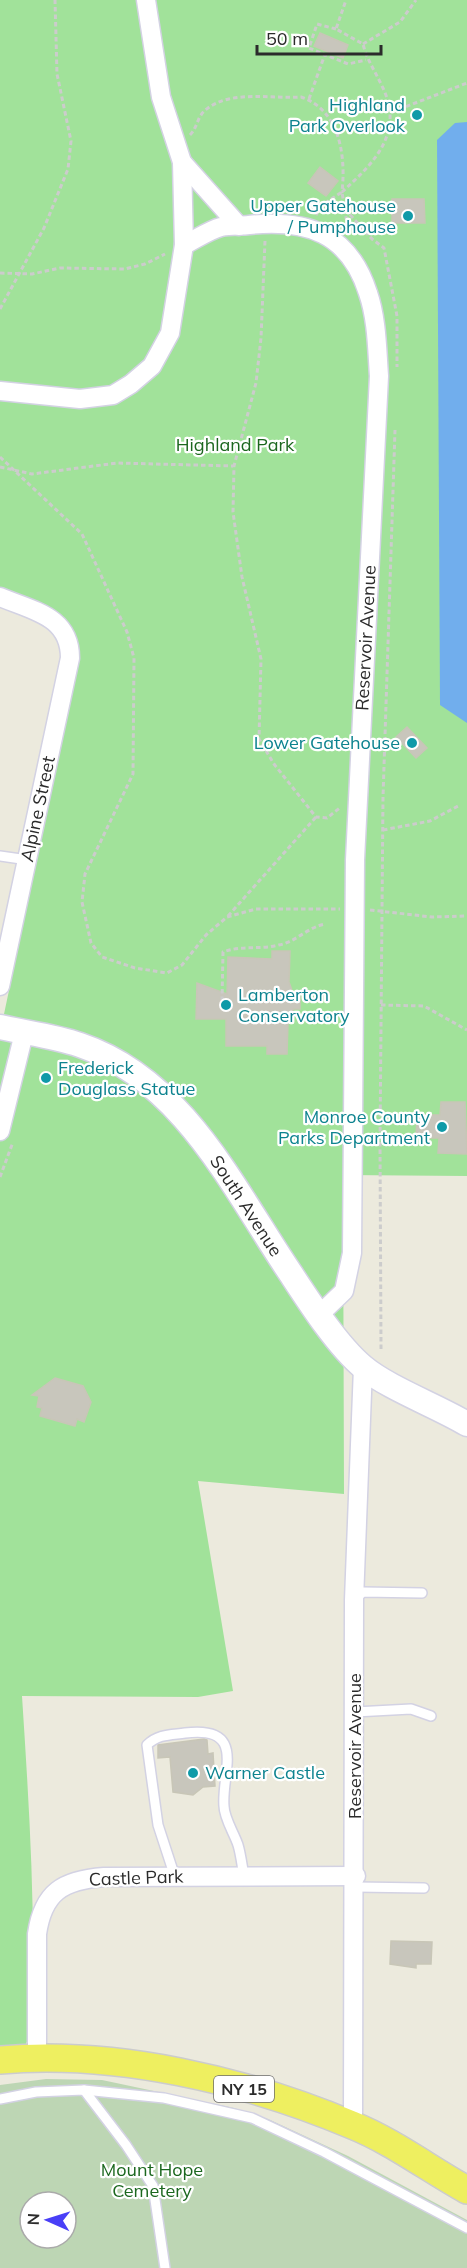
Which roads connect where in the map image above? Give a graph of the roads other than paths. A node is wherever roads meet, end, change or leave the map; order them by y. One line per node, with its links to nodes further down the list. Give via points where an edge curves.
1 (146, 0): 2 (street, via 161,97)
2 (181, 157): 3 (street); 4 (street)
3 (239, 226): 4 (street, Reservoir Avenue, via 220,227); 13 (street, Reservoir Avenue, via 280,222 308,227 333,240 357,269 368,293 379,376 354,909 352,1253 344,1291)
4 (184, 245): 5 (street, via 170,333 152,366 131,384 112,395 80,399)
5 (0, 391)
6 (0, 597): 8 (street, Alpine Street, via 56,622 65,632 70,658)
7 (0, 856): 8 (lane)
8 (28, 860): 9 (street, Alpine Street)
9 (0, 986)
10 (0, 1027): 11 (main road, South Avenue)
11 (24, 1033): 12 (street); 13 (main road, South Avenue, via 80,1045 115,1062 147,1083 179,1112 204,1141)
12 (0, 1131)
13 (319, 1315): 14 (main road, South Avenue)
14 (363, 1367): 15 (main road, South Avenue); 17 (street, Reservoir Avenue)
15 (467, 1424)
16 (423, 1593): 17 (lane, via 363,1592)
17 (354, 1600): 18 (street, Reservoir Avenue)
18 (355, 1712): 19 (lane, via 411,1709); 22 (street, Reservoir Avenue)
19 (432, 1716)
20 (244, 1876): 21 (street, Castle Park); 21 (lane, via 223,1807 229,1762 223,1743 210,1732 196,1732 156,1737 147,1744 158,1825); 22 (street, Castle Park)
21 (175, 1877): 24 (street, Castle Park, via 85,1878 63,1887 45,1903 37,1934)
22 (356, 1881): 23 (lane); 28 (street, Reservoir Avenue)
23 (424, 1888)
24 (37, 2058): 25 (main road, NY 15); 28 (main road, NY 15, via 74,2058 164,2069 259,2093)
25 (0, 2060)
26 (84, 2090): 27 (lane, via 36,2092); 30 (lane, via 164,2098 252,2118 363,2171); 31 (lane, via 153,2187)
27 (0, 2099)
28 (353, 2125): 29 (main road, NY 15)
29 (467, 2190)
30 (467, 2228)
31 (165, 2268)

